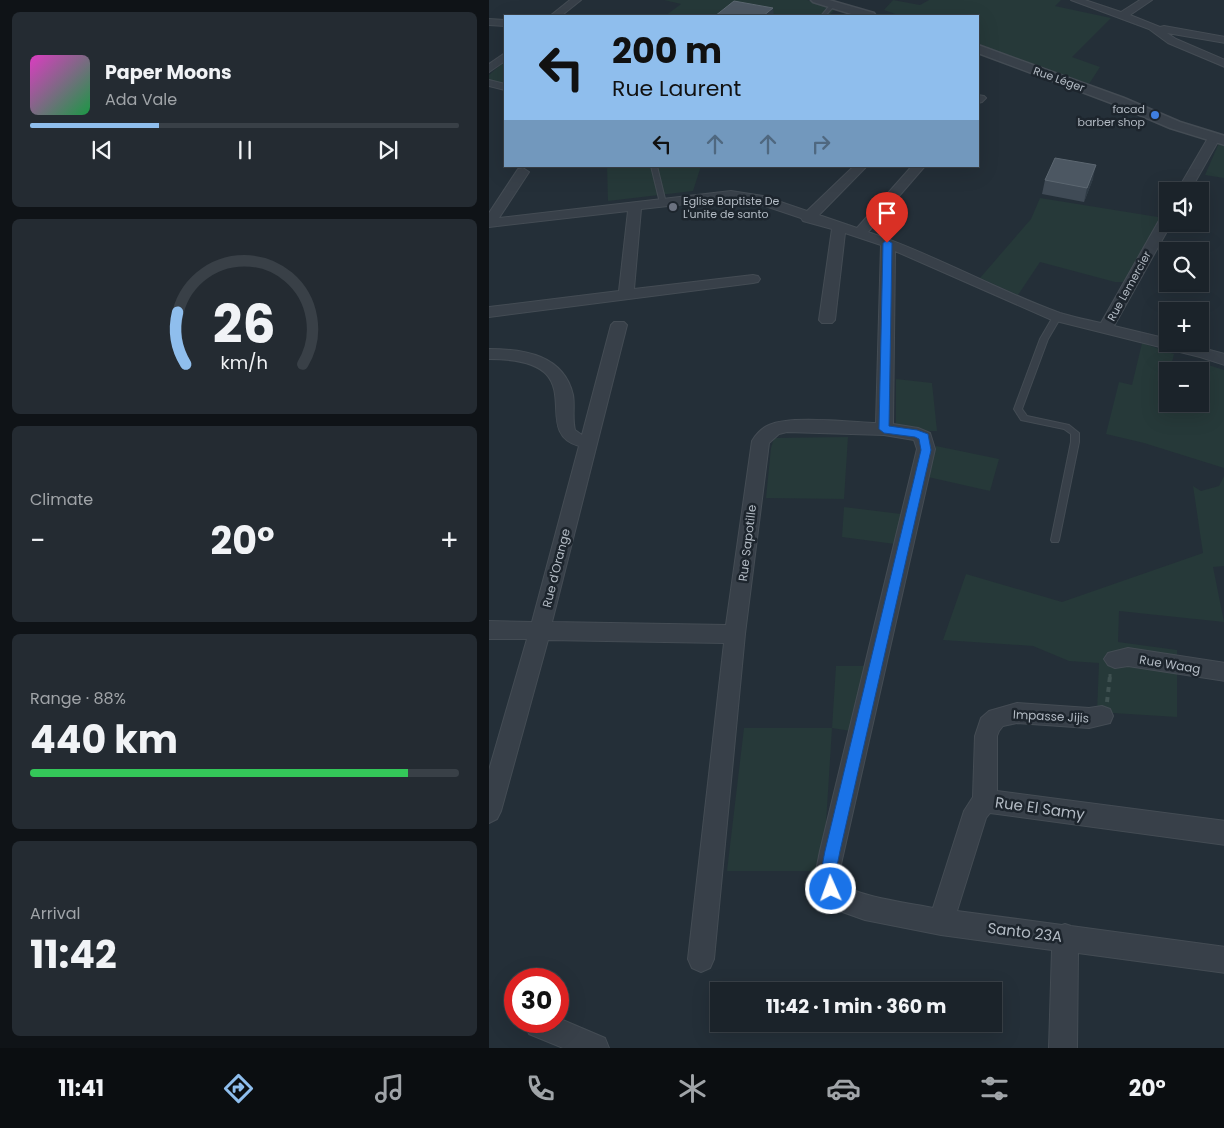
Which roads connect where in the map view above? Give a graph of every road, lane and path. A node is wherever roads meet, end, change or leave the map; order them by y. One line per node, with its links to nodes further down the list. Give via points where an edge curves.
1 (576, 0): 6 (street)
2 (817, 0): 5 (street)
3 (1076, 0): 9 (street)
4 (1147, 0): 9 (street)
5 (833, 5): 7 (lane); 8 (street)
6 (556, 15)
7 (824, 15)
8 (867, 15)
9 (1122, 16): 12 (street)
10 (489, 22): 11 (street)
11 (504, 24)
12 (1153, 27): 14 (street); 18 (street, via 1173,41)
13 (1224, 28): 14 (street)
14 (1210, 38): 15 (street)
15 (1224, 40)
16 (979, 49): 22 (street, Rue Léger, via 1175,126)
17 (504, 57): 19 (street)
18 (1224, 64)
19 (489, 69)
20 (489, 83): 21 (street)
21 (504, 86)
22 (1219, 139): 27 (street)
23 (654, 167): 28 (lane)
24 (860, 167): 30 (street)
25 (918, 167): 34 (street)
26 (523, 172): 31 (street)
27 (1189, 182)
28 (663, 203): 29 (street); 30 (street, via 737,196)
29 (635, 206): 31 (street); 37 (street)
30 (808, 218): 32 (street)
31 (489, 223)
32 (839, 227): 34 (street); 40 (street)
33 (1160, 232): 42 (street, Rue Lemercier)
34 (859, 234): 35 (street)
35 (887, 243): 39 (street); 45 (street)
36 (753, 279): 37 (street)
37 (626, 294): 38 (street)
38 (489, 312)
39 (1057, 317): 42 (street); 47 (lane, via 1044,339 1018,409 1024,418 1066,426 1075,433)
40 (827, 320)
41 (619, 325): 46 (street, Rue d'Orange)
42 (1105, 329): 44 (street)
43 (489, 354): 46 (street, via 525,356 541,361 558,378 564,394 566,431 573,438)
44 (1224, 360)
45 (884, 429): 50 (street, Rue Sapotille, via 776,427 761,441); 57 (street, Rue Sapotille, via 924,437 926,450 832,851 828,871)
46 (588, 442): 49 (street, Rue d'Orange)
47 (1055, 540)
48 (489, 630): 49 (street)
49 (540, 631): 50 (street); 55 (street, Rue d'Orange)
50 (735, 634): 60 (street, Rue Sapotille)
51 (1115, 659): 52 (street, Rue Waag, via 1128,657); 53 (path)
52 (1224, 672)
53 (1102, 716): 54 (street, Impasse Jijis, via 1017,713 997,718 989,725 986,736)
54 (985, 801): 56 (street, Rue El Samy); 58 (street, Rue El Samy, via 976,812)
55 (489, 811)
56 (1224, 834)
57 (831, 889): 58 (street, Santo 23A, via 843,900)
58 (941, 922): 59 (street, Santo 23A)
59 (1065, 937): 61 (street, Santo 23A); 64 (street)
60 (701, 959)
61 (1224, 960)
62 (560, 1033): 63 (street)
63 (595, 1048)
64 (1063, 1048)

